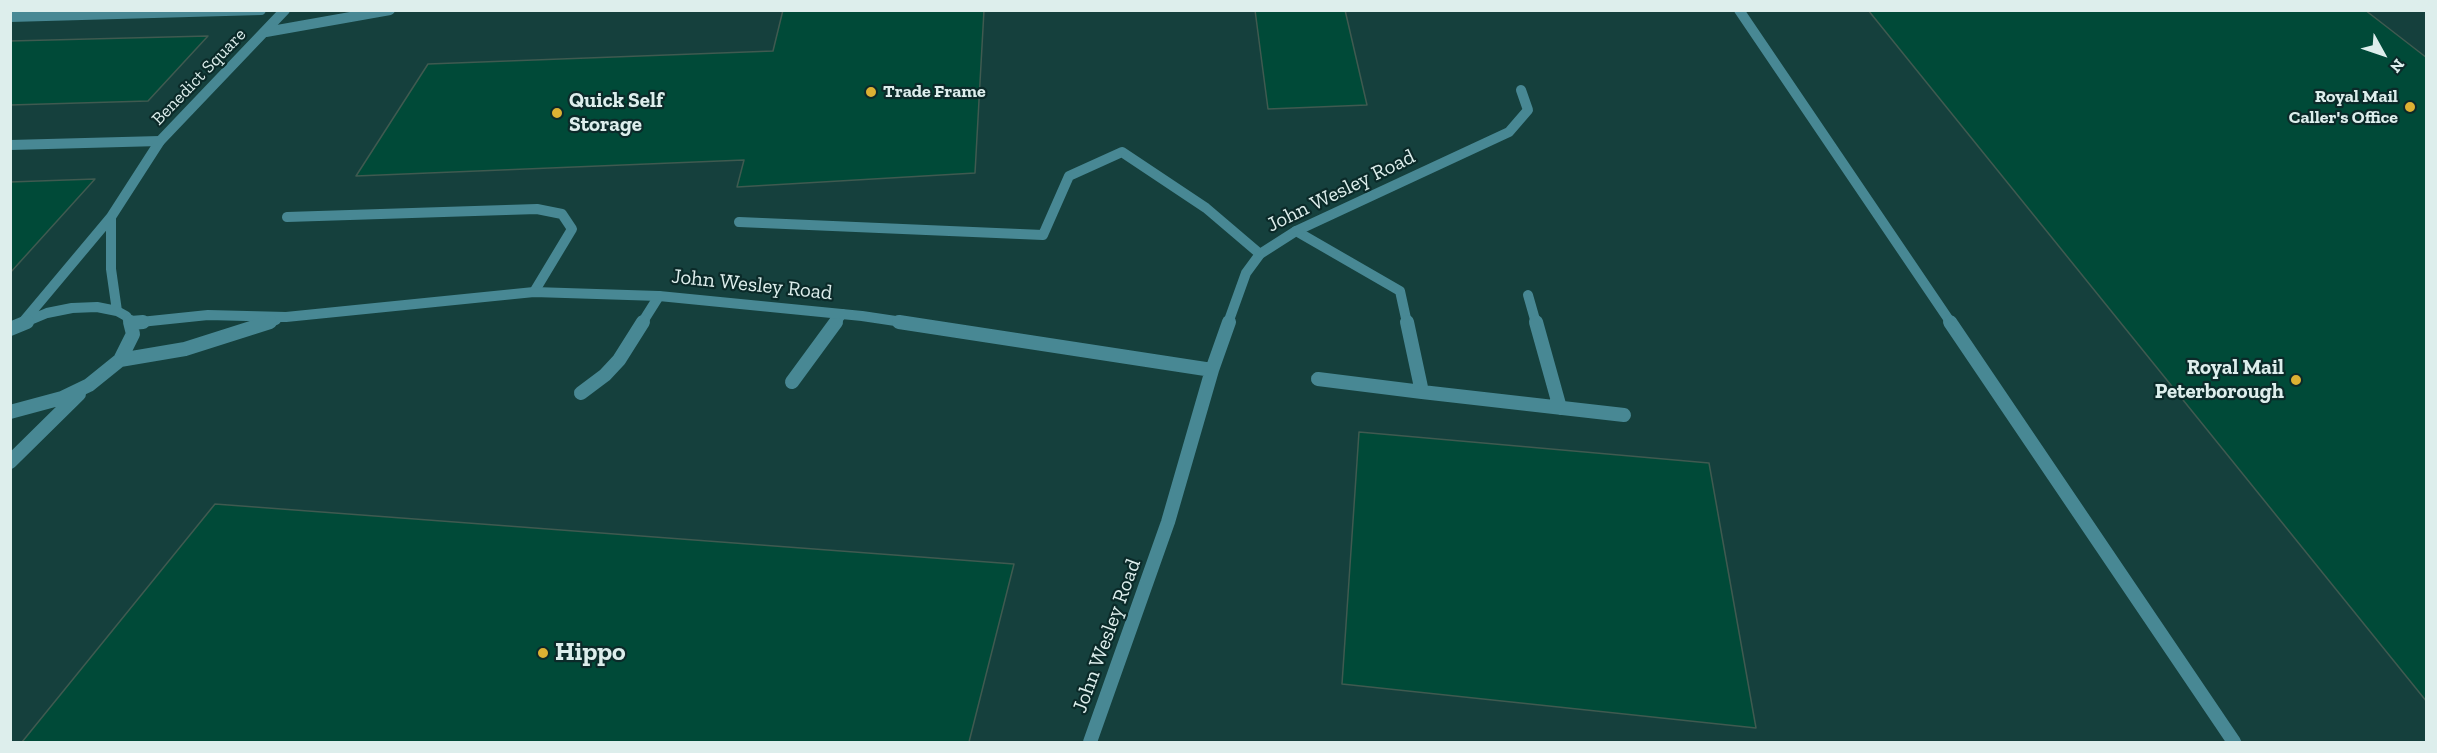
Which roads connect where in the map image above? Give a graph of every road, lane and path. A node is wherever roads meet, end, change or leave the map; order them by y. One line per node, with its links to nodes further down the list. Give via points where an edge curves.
1 (261, 10): 5 (street, Benedict Square)
2 (285, 10): 6 (street, Benedict Square)
3 (390, 10): 6 (street)
4 (1739, 10): 36 (street)
5 (10, 17)
6 (266, 32): 8 (street, Benedict Square)
7 (1521, 90): 13 (street, John Wesley Road, via 1528,110 1509,132)
8 (160, 141): 9 (street, Benedict Square); 10 (street, Benedict Square)
9 (10, 146)
10 (111, 217): 18 (street, via 111,269); 21 (street, Benedict Square)
11 (287, 217): 15 (street, via 537,209 562,214 572,229)
12 (739, 222): 14 (street, via 1043,235 1069,176 1122,152 1206,208)
13 (1296, 231): 14 (street, John Wesley Road); 29 (street, via 1400,291)
14 (1260, 254): 25 (street, John Wesley Road, via 1246,273)
15 (534, 292): 17 (street, John Wesley Road); 20 (street, John Wesley Road)
16 (1528, 294): 31 (street)
17 (658, 296): 19 (street, John Wesley Road); 30 (street, via 619,360)
18 (117, 311): 21 (street, via 72,308); 22 (street)
19 (843, 314): 25 (street, John Wesley Road); 27 (street)
20 (286, 316): 22 (street, John Wesley Road, via 208,315); 24 (street, John Wesley Road, via 185,349)
21 (23, 322): 23 (street)
22 (131, 323): 24 (street, via 133,334)
23 (10, 329)
24 (120, 360): 28 (street)
25 (1212, 370): 35 (street, John Wesley Road, via 1168,522)
26 (1318, 379): 29 (street)
27 (792, 382)
28 (89, 385): 32 (street, via 62,398); 34 (street)
29 (1422, 392): 31 (street)
30 (581, 393)
31 (1560, 408): 33 (street)
32 (10, 412)
33 (1624, 415)
34 (10, 462)
35 (1090, 742)
36 (2234, 742)

